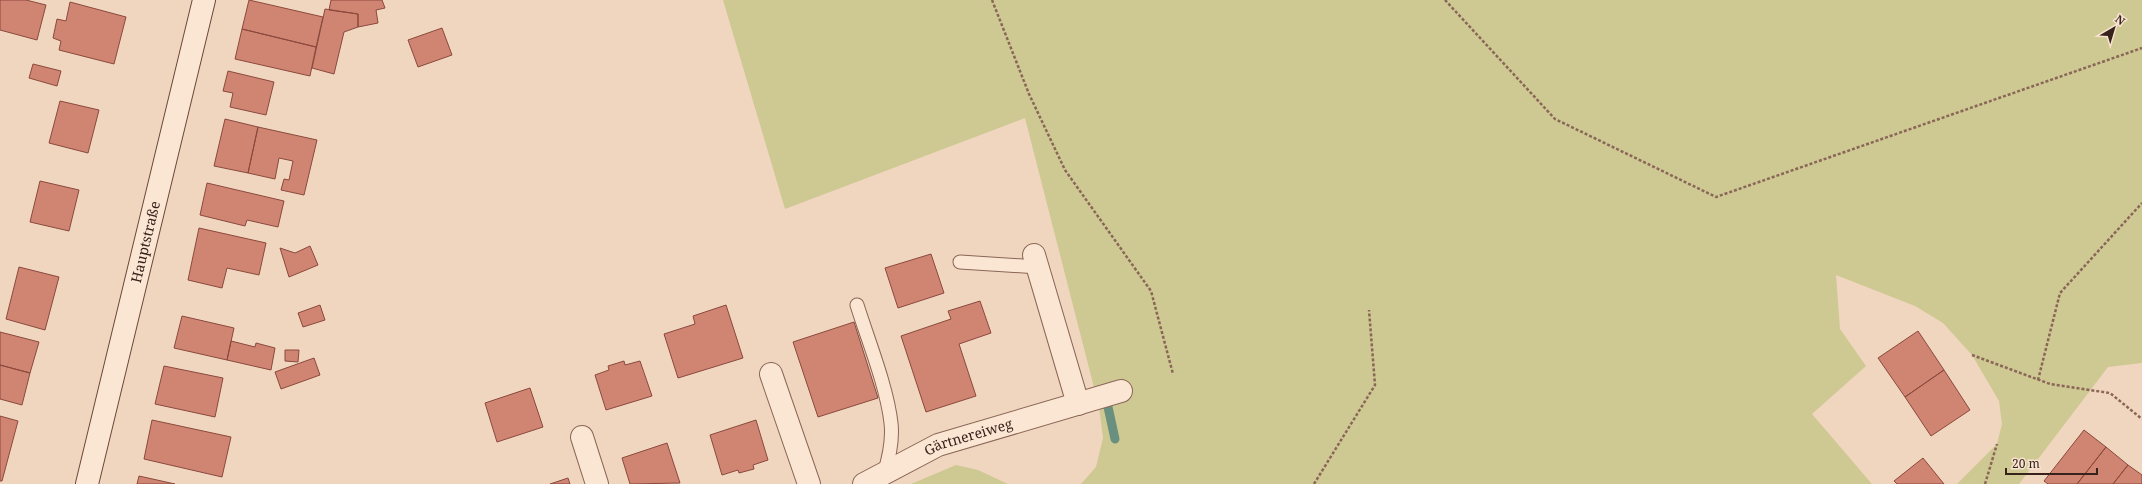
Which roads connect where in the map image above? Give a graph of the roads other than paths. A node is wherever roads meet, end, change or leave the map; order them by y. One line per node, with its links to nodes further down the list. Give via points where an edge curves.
1 (204, 0): 10 (street, Hauptstraße)
2 (1036, 261): 3 (lane); 7 (street)
3 (960, 262)
4 (857, 305): 9 (lane, via 892,424 890,453)
5 (771, 374): 12 (street)
6 (1121, 391): 7 (street, Gärtnereiweg)
7 (1078, 404): 9 (street, Gärtnereiweg, via 938,445)
8 (582, 437): 11 (street)
9 (884, 474): 13 (street, Gärtnereiweg)
10 (87, 484)
11 (597, 484)
12 (809, 484)
13 (864, 484)

